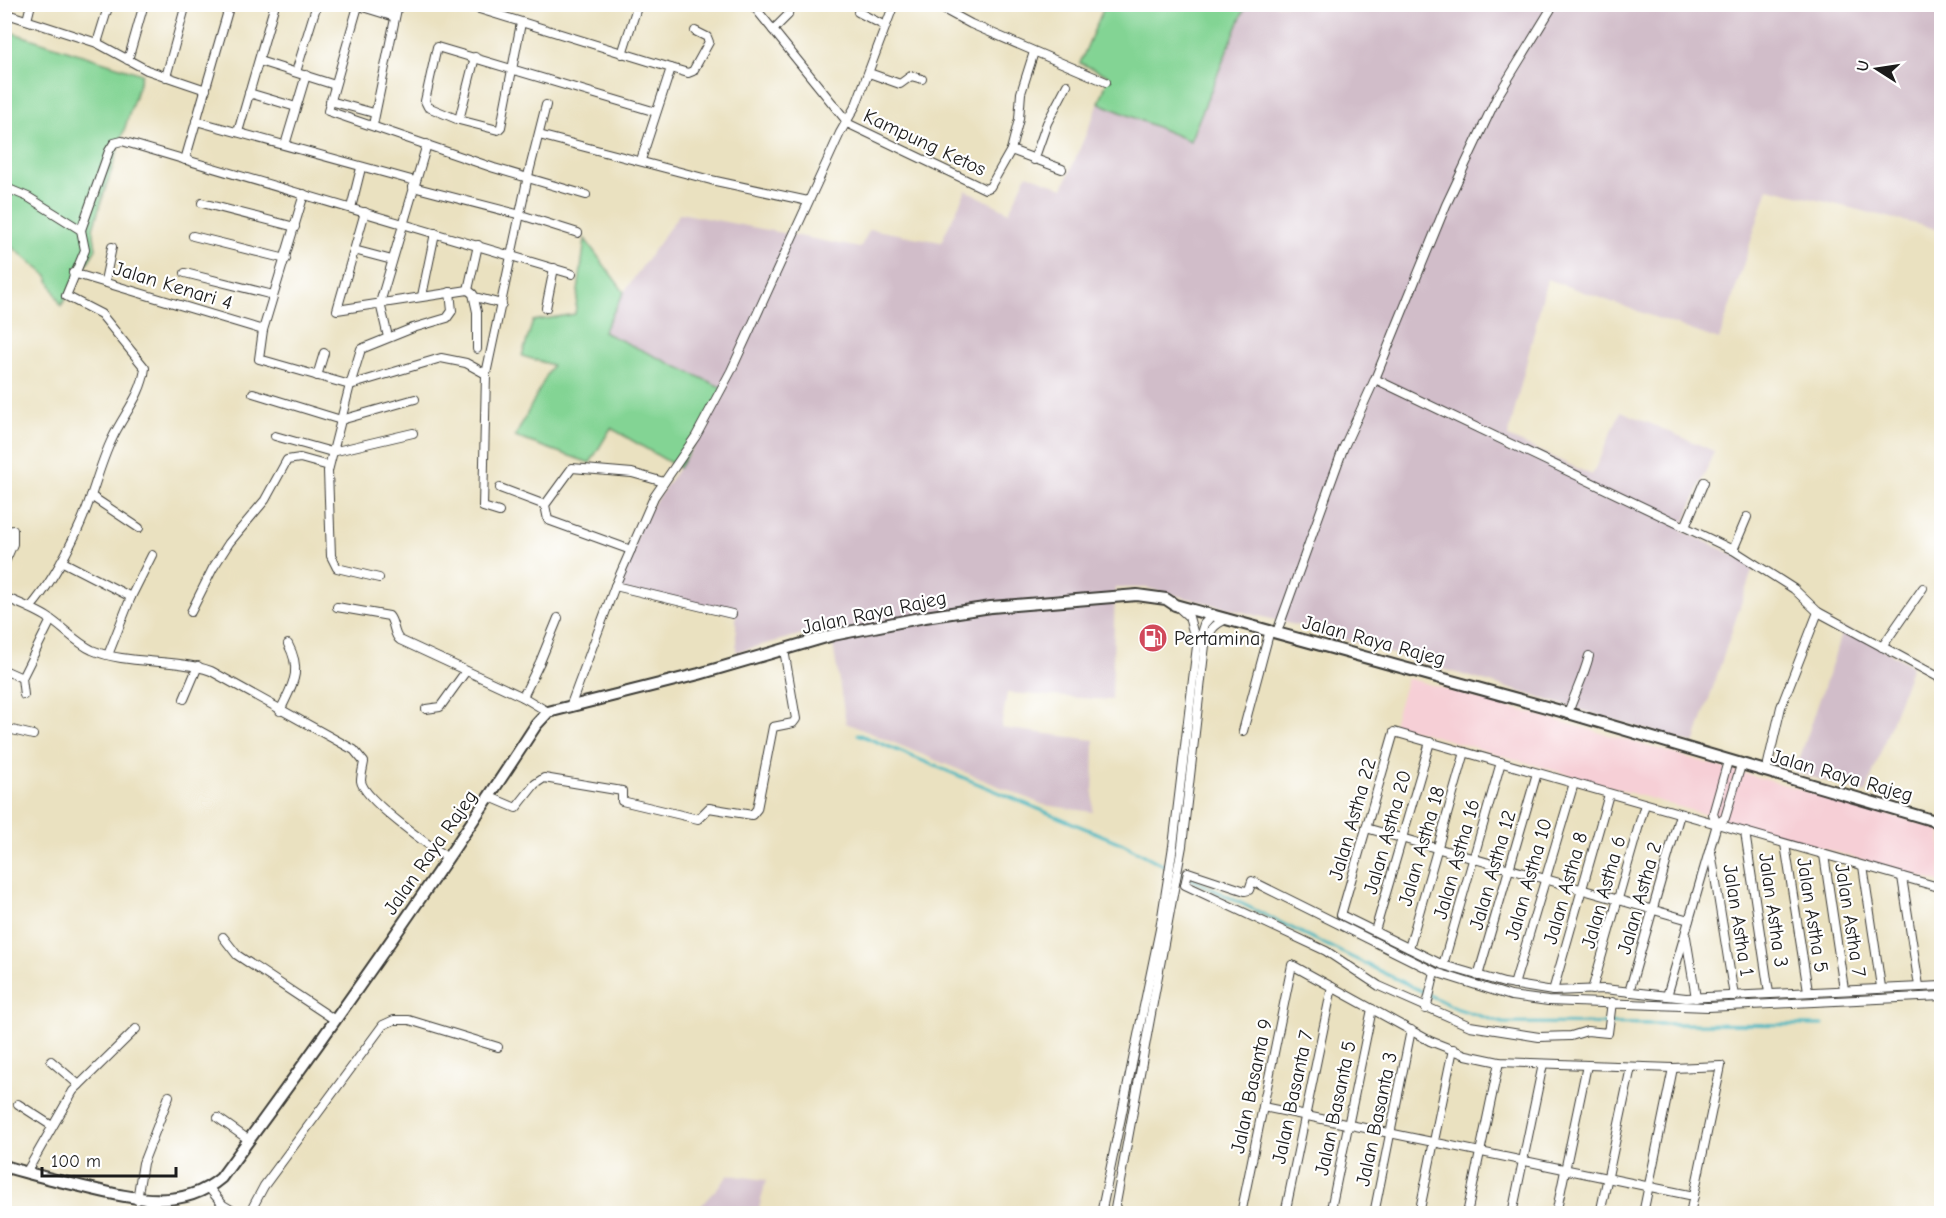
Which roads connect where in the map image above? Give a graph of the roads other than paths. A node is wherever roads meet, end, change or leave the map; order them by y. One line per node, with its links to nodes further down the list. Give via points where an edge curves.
1 (31, 4): 20 (street)
2 (109, 4): 25 (street)
3 (144, 4): 29 (street)
4 (186, 4): 36 (street)
5 (230, 4): 41 (street)
6 (275, 4): 30 (street)
7 (317, 4): 33 (street)
8 (398, 4): 19 (street)
9 (463, 4): 21 (street)
10 (638, 4): 27 (street)
11 (752, 4): 23 (street)
12 (789, 4): 23 (street, via 788,15)
13 (894, 4): 22 (street)
14 (934, 4): 26 (street)
15 (1554, 4): 103 (street, via 1482,126)
16 (356, 5): 19 (street); 39 (street)
17 (858, 12): 22 (street)
18 (4, 13): 20 (street)
19 (395, 17): 47 (street)
20 (27, 20): 25 (street)
21 (521, 23): 27 (street); 31 (street)
22 (885, 26): 34 (street)
23 (773, 30): 50 (street)
24 (695, 31): 32 (street, via 709,42 693,71)
25 (97, 43): 29 (street)
26 (1034, 52): 38 (street); 56 (street, Kampung Ketos, via 1021,93)
27 (622, 54): 32 (street)
28 (475, 57): 31 (street); 48 (street); 48 (street, via 436,49 426,104)
29 (128, 60): 36 (street)
30 (258, 62): 33 (street); 42 (street)
31 (512, 68): 46 (street); 48 (street, via 497,131)
32 (671, 68): 46 (street)
33 (296, 72): 35 (street)
34 (869, 73): 37 (street, via 900,84 910,76); 50 (street)
35 (306, 75): 39 (street); 45 (street)
36 (166, 77): 41 (street)
37 (922, 79)
38 (1106, 82)
39 (335, 85): 43 (street)
40 (1067, 85): 59 (street, via 1047,123)
41 (206, 90): 49 (street)
42 (249, 93): 45 (street); 52 (street)
43 (330, 101): 47 (street); 51 (street, via 329,112)
44 (546, 105): 53 (street)
45 (296, 107): 55 (street)
46 (653, 111): 58 (street)
47 (374, 113): 51 (street)
48 (459, 120)
49 (196, 121): 52 (street); 57 (street)
50 (846, 122): 56 (street, Kampung Ketos, via 985,189 990,187); 67 (street)
51 (373, 125): 54 (street, via 392,135)
52 (238, 132): 55 (street)
53 (539, 135): 58 (street); 62 (street)
54 (427, 144): 62 (street); 63 (street)
55 (285, 146): 60 (street)
56 (1011, 150): 59 (street)
57 (185, 160): 65 (street); 74 (street, via 122,141 114,143)
58 (641, 160): 67 (street)
59 (1034, 160): 61 (street)
60 (361, 168): 63 (street); 69 (street)
61 (1062, 169)
62 (528, 176): 66 (street); 71 (street)
63 (414, 184): 71 (street); 72 (street)
64 (4, 187): 74 (street)
65 (304, 194): 69 (street); 73 (street)
66 (586, 195)
67 (808, 201): 112 (street, via 731,370 696,436)
68 (202, 203): 73 (street)
69 (351, 208): 70 (street)
70 (365, 212): 72 (street); 80 (street)
71 (521, 215): 76 (street); 81 (street)
72 (402, 223): 75 (street); 83 (street)
73 (295, 227): 82 (street)
74 (81, 230): 85 (street, via 85,250)
75 (435, 233): 78 (street); 92 (street)
76 (578, 233)
77 (193, 236): 82 (street)
78 (478, 245): 81 (street); 89 (street)
79 (112, 247): 88 (street)
80 (354, 250): 83 (street); 94 (street, via 337,310)
81 (512, 255): 84 (street); 95 (street)
82 (286, 259): 91 (street)
83 (392, 260): 94 (street)
84 (554, 268): 87 (street); 96 (street)
85 (74, 273): 88 (street, Jalan Kenari 4); 115 (street, via 66,296 101,314 145,368 144,379 112,439)
86 (185, 273): 91 (street)
87 (572, 274)
88 (105, 281): 97 (street, Jalan Kenari 4)
89 (468, 290): 90 (street); 93 (street)
90 (450, 292): 92 (street); 98 (street, via 452,311 447,318)
91 (273, 296): 97 (street)
92 (422, 296): 94 (street)
93 (475, 297): 95 (street); 99 (street)
94 (380, 303): 98 (street)
95 (502, 304): 101 (street)
96 (546, 308)
97 (263, 330): 102 (street, via 259,359)
98 (388, 337): 104 (street, via 361,349)
99 (477, 349)
100 (324, 353): 102 (street)
101 (486, 374): 104 (street, via 466,363 441,358); 117 (street, via 483,507)
102 (317, 376): 104 (street)
103 (1376, 379): 119 (street); 142 (street, via 1343,448)
104 (350, 385): 107 (street)
105 (253, 393): 107 (street)
106 (416, 399): 107 (street)
107 (341, 420): 110 (street)
108 (413, 433): 110 (street)
109 (275, 436): 110 (street)
110 (332, 452): 111 (street)
111 (329, 466): 127 (street, via 333,563 337,568); 135 (street, via 300,458 287,460 252,519 229,543 213,568)
112 (664, 482): 116 (street, via 632,473 572,468); 122 (street)
113 (1704, 482): 119 (street)
114 (500, 488): 116 (street)
115 (91, 496): 120 (street); 125 (street)
116 (545, 505): 122 (street, via 548,520)
117 (499, 512)
118 (1747, 517): 123 (street)
119 (1685, 527): 123 (street)
120 (139, 528)
121 (13, 530): 126 (street, via 13,544)
122 (631, 550): 128 (street)
123 (1733, 550): 136 (street, via 1794,589)
124 (152, 555): 131 (street)
125 (61, 561): 131 (street); 134 (street)
126 (4, 564)
127 (379, 578)
128 (615, 586): 137 (street); 157 (street)
129 (1923, 588): 145 (street)
130 (4, 597): 134 (street)
131 (131, 597): 147 (street)
132 (1175, 605): 138 (main road, Jalan Raya Rajeg); 144 (street, via 1189,617); 146 (main road, Jalan Raya Rajeg, via 1166,599 1137,596 991,607 833,635)
133 (337, 607): 151 (street, via 389,616 397,638)
134 (30, 608): 141 (street)
135 (191, 612)
136 (1818, 612): 145 (street); 170 (street, via 1781,707)
137 (732, 614)
138 (1213, 614): 140 (main road, Jalan Raya Rajeg); 144 (street, via 1204,624)
139 (558, 618): 155 (street)
140 (1229, 618): 142 (main road, Jalan Raya Rajeg); 257 (street, via 1216,623 1205,645 1182,846)
141 (51, 620): 147 (street, via 82,644); 152 (street)
142 (1274, 631): 161 (main road, Jalan Raya Rajeg); 163 (street)
143 (288, 644): 159 (street, via 296,659 295,679)
144 (1197, 646): 256 (street, via 1160,929)
145 (1882, 647): 153 (street)
146 (784, 650): 157 (main road, Jalan Raya Rajeg); 174 (street, via 796,719 773,726 757,809 752,815 709,808 698,819 622,801 622,792 549,778 535,784 516,808)
147 (108, 655): 149 (street)
148 (1589, 656): 161 (street)
149 (198, 666): 156 (street); 159 (street)
150 (4, 670): 152 (street)
151 (466, 671): 155 (street); 158 (street, via 440,707)
152 (22, 678): 154 (street)
153 (1941, 679)
154 (24, 695)
155 (523, 697): 160 (street)
156 (184, 699)
157 (570, 707): 160 (main road, Jalan Raya Rajeg)
158 (426, 709)
159 (280, 711): 186 (street, via 354,750 364,762 361,781 365,790 405,827)
160 (548, 712): 174 (main road, Jalan Raya Rajeg)
161 (1568, 712): 167 (main road, Jalan Raya Rajeg)
162 (4, 728): 164 (street)
163 (1243, 731)
164 (33, 735)
165 (1430, 742): 166 (street); 179 (street, Jalan Astha 22, via 1394,732); 181 (street, Jalan Astha 20)
166 (1465, 752): 168 (street); 183 (street, Jalan Astha 18)
167 (1728, 761): 169 (main road, Jalan Raya Rajeg); 178 (street, via 1713,814)
168 (1501, 762): 171 (street); 187 (street, Jalan Astha 16)
169 (1741, 765): 170 (main road, Jalan Raya Rajeg); 178 (street, via 1725,818)
170 (1766, 772): 177 (main road, Jalan Raya Rajeg)
171 (1537, 773): 172 (street); 189 (street, Jalan Astha 12)
172 (1574, 783): 173 (street); 191 (street, Jalan Astha 10)
173 (1610, 794): 175 (street); 193 (street, Jalan Astha 8)
174 (490, 797): 186 (main road, Jalan Raya Rajeg)
175 (1645, 804): 176 (street); 194 (street, Jalan Astha 6)
176 (1680, 814): 178 (street); 195 (street, Jalan Astha 2)
177 (1941, 823)
178 (1717, 824): 180 (street); 184 (street)
179 (1366, 828): 181 (street); 197 (street, Jalan Astha 22, via 1341,915)
180 (1745, 832): 182 (street); 214 (street, Jalan Astha 3)
181 (1402, 838): 183 (street); 197 (street, Jalan Astha 20)
182 (1785, 844): 185 (street); 211 (street, Jalan Astha 5)
183 (1437, 848): 187 (street); 200 (street, Jalan Astha 18)
184 (1710, 849): 196 (street); 216 (street, Jalan Astha 1)
185 (1824, 855): 188 (street); 209 (street, Jalan Astha 7)
186 (448, 858): 222 (main road, Jalan Raya Rajeg)
187 (1473, 859): 189 (street); 201 (street, Jalan Astha 16)
188 (1863, 866): 190 (street); 208 (street)
189 (1509, 869): 191 (street); 203 (street, Jalan Astha 12)
190 (1902, 877): 192 (street); 205 (street)
191 (1546, 879): 193 (street); 204 (street, Jalan Astha 10)
192 (1941, 889)
193 (1582, 890): 194 (street); 212 (street, Jalan Astha 8)
194 (1617, 900): 195 (street); 210 (street, Jalan Astha 6)
195 (1653, 910): 196 (street); 213 (street, Jalan Astha 2)
196 (1689, 920): 198 (street)
197 (1375, 932): 200 (street)
198 (1685, 933): 215 (street); 218 (street)
199 (223, 937): 222 (street, via 237,955)
200 (1408, 948): 201 (street)
201 (1443, 965): 203 (street)
202 (1436, 972): 219 (street, via 1511,996); 220 (street); 220 (street, via 1256,883 1250,882 1249,890 1245,891 1189,871 1186,883 1300,937 1379,986)
203 (1478, 975): 204 (street)
204 (1514, 985): 212 (street)
205 (1919, 986): 206 (street); 208 (street)
206 (1941, 986)
207 (1332, 987): 221 (street); 236 (street, Jalan Basanta 9, via 1292,965); 237 (street, Jalan Basanta 7)
208 (1881, 987): 209 (street)
209 (1844, 989): 211 (street)
210 (1592, 990): 212 (street); 213 (street)
211 (1808, 991): 214 (street)
212 (1552, 992)
213 (1629, 992): 215 (street)
214 (1769, 993): 216 (street)
215 (1667, 996): 218 (street)
216 (1734, 996): 218 (street)
217 (1941, 996): 219 (street, via 1708,1007)
218 (1696, 998)
219 (1612, 1002): 220 (street, via 1608,1033 1587,1031 1539,1037 1470,1026)
220 (1427, 1005)
221 (1372, 1009): 224 (street); 239 (street, Jalan Basanta 5)
222 (334, 1020): 242 (main road, Jalan Raya Rajeg)
223 (136, 1029): 233 (street)
224 (1411, 1030): 226 (street); 241 (street, Jalan Basanta 3)
225 (498, 1047): 255 (street, via 409,1020 384,1025 264,1186)
226 (1453, 1050): 228 (street); 243 (street)
227 (51, 1061): 233 (street)
228 (1499, 1062): 229 (street); 244 (street)
229 (1543, 1064): 230 (street); 245 (street)
230 (1587, 1065): 231 (street); 247 (street)
231 (1630, 1067): 232 (street); 249 (street)
232 (1673, 1068): 250 (street); 252 (street, via 1721,1066)
233 (79, 1085): 240 (street)
234 (169, 1096): 253 (street, via 143,1163)
235 (18, 1104): 240 (street)
236 (1263, 1107): 237 (street); 258 (street, Jalan Basanta 9)
237 (1305, 1116): 239 (street); 259 (street, Jalan Basanta 7)
238 (218, 1119): 242 (street)
239 (1348, 1125): 241 (street); 260 (street, Jalan Basanta 5)
240 (52, 1126): 248 (street)
241 (1390, 1134): 243 (street); 261 (street, Jalan Basanta 3)
242 (249, 1140): 251 (main road, Jalan Raya Rajeg)
243 (1434, 1143): 244 (street); 262 (street)
244 (1480, 1152): 245 (street); 263 (street)
245 (1523, 1161): 247 (street); 264 (street)
246 (4, 1166): 248 (main road)
247 (1565, 1170): 249 (street); 265 (street)
248 (26, 1173): 253 (main road)
249 (1608, 1178): 250 (street); 266 (street)
250 (1649, 1187): 252 (street); 267 (street)
251 (209, 1188): 253 (main road, via 168,1200); 254 (street, via 223,1205)
252 (1694, 1196): 268 (street)
253 (137, 1200)
254 (237, 1213)
255 (249, 1214)
256 (1101, 1214)
257 (1113, 1214)
258 (1241, 1214)
259 (1285, 1214)
260 (1330, 1214)
261 (1374, 1214)
262 (1419, 1214)
263 (1467, 1214)
264 (1512, 1214)
265 (1556, 1214)
266 (1600, 1214)
267 (1643, 1214)
268 (1690, 1214)

